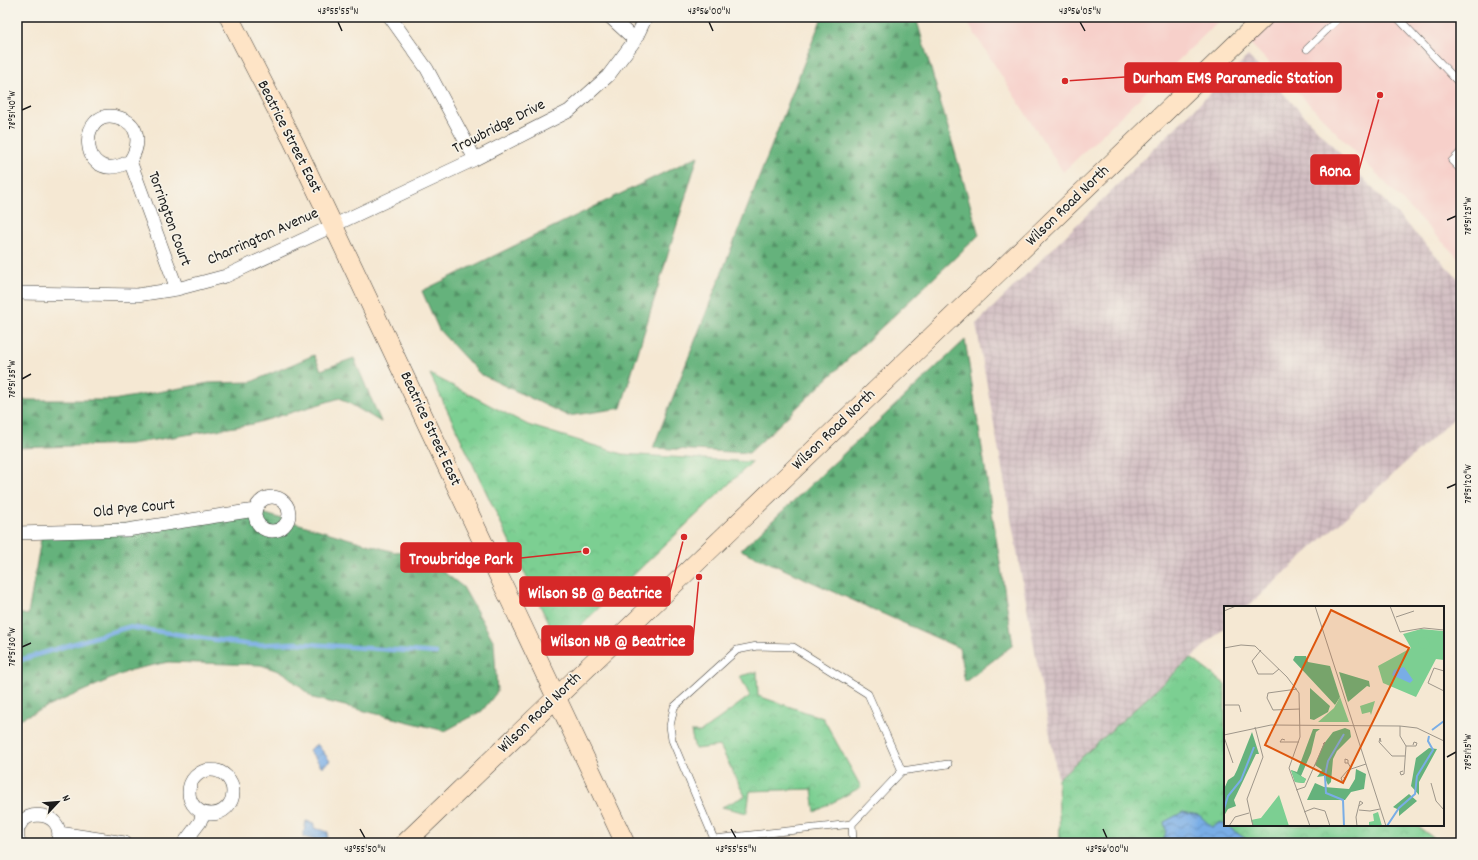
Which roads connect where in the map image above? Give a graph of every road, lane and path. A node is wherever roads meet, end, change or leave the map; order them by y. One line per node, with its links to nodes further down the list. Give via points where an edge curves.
1 (229, 17): 15 (main road, Beatrice Street East)
2 (390, 17): 12 (street, via 427,69)
3 (610, 17): 8 (street)
4 (646, 17): 8 (street, Trowbridge Drive)
5 (1264, 17): 20 (main road, Wilson Road North)
6 (1340, 17): 9 (lane)
7 (1397, 17): 10 (lane)
8 (635, 40): 12 (street, Trowbridge Drive, via 608,76 569,111)
9 (1307, 49)
10 (1461, 85)
11 (1461, 152): 14 (lane, via 1452,161)
12 (475, 159): 15 (street, Trowbridge Drive)
13 (130, 161): 16 (street, Torrington Court)
14 (1461, 170)
15 (333, 225): 16 (street, Charrington Avenue, via 226,276); 20 (main road, Beatrice Street East)
16 (176, 289): 17 (street, Charrington Avenue, via 136,295)
17 (17, 293)
18 (254, 510): 19 (street, Old Pye Court, via 127,530)
19 (17, 533)
20 (557, 697): 30 (main road, Wilson Road North); 31 (main road, Beatrice Street East)
21 (948, 764): 22 (lane)
22 (902, 771): 24 (lane); 26 (lane, via 868,694 794,647 757,646 737,650 674,707 670,726 672,740)
23 (202, 814): 29 (street, via 200,822)
24 (852, 824): 26 (lane); 33 (lane)
25 (58, 838): 27 (street, via 55,824 50,818 44,815 31,816 18,830); 28 (street)
26 (714, 839): 32 (lane)
27 (20, 843)
28 (125, 843)
29 (184, 843)
30 (404, 843)
31 (625, 843)
32 (704, 843)
33 (853, 843)

